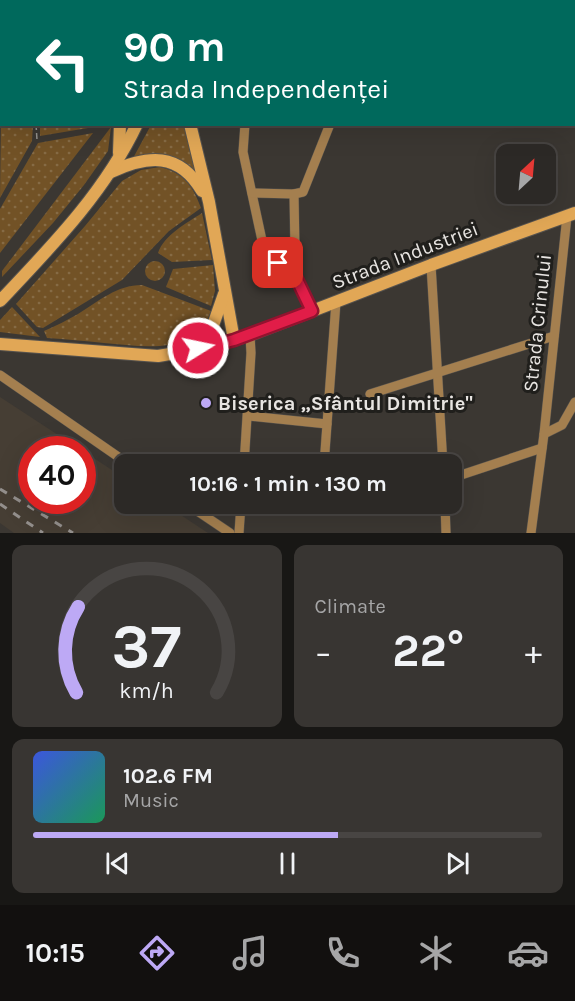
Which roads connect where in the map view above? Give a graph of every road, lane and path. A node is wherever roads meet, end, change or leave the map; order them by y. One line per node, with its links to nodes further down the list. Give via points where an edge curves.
1 (36, 126): 7 (path)
2 (120, 126): 8 (street)
3 (136, 126): 8 (street)
4 (190, 126): 12 (street)
5 (245, 126): 10 (street, via 243,152)
6 (329, 126): 11 (street, via 303,192)
7 (37, 140)
8 (119, 159): 9 (street)
9 (110, 173): 12 (street, via 143,160 161,160 178,166 195,179); 17 (street)
10 (252, 193): 11 (street); 15 (street, via 266,259)
11 (294, 194): 15 (street, via 295,250)
12 (209, 202): 16 (street)
13 (571, 214): 14 (street, Strada Industriei); 21 (street, Strada Crinului)
14 (431, 265): 18 (street, Strada Industriei); 25 (street)
15 (291, 267): 19 (street)
16 (225, 293): 22 (street); 24 (street, via 210,331)
17 (0, 301)
18 (336, 302): 19 (street, Strada Industriei); 30 (street)
19 (312, 311): 20 (street, Strada Industriei)
20 (250, 335): 22 (street, Strada Industriei); 29 (street)
21 (554, 336): 25 (street); 31 (street, Strada Crinului)
22 (234, 340): 24 (street, Strada Industriei)
23 (0, 345): 24 (street, Strada Industriei, via 158,356)
24 (196, 350)
25 (437, 372): 27 (street); 36 (street)
26 (0, 375): 33 (street)
27 (370, 394)
28 (575, 402): 31 (street, via 562,425)
29 (249, 416): 30 (street); 34 (street)
30 (327, 424): 35 (street)
31 (544, 434): 32 (street, Strada Crinului)
32 (542, 448): 37 (street); 44 (street, Strada Crinului)
33 (114, 454)
34 (245, 454)
35 (325, 454)
36 (442, 454)
37 (462, 475)
38 (202, 514): 41 (street)
39 (240, 514): 42 (street)
40 (446, 514): 43 (street)
41 (230, 533)
42 (239, 533)
43 (447, 533)
44 (531, 533)

